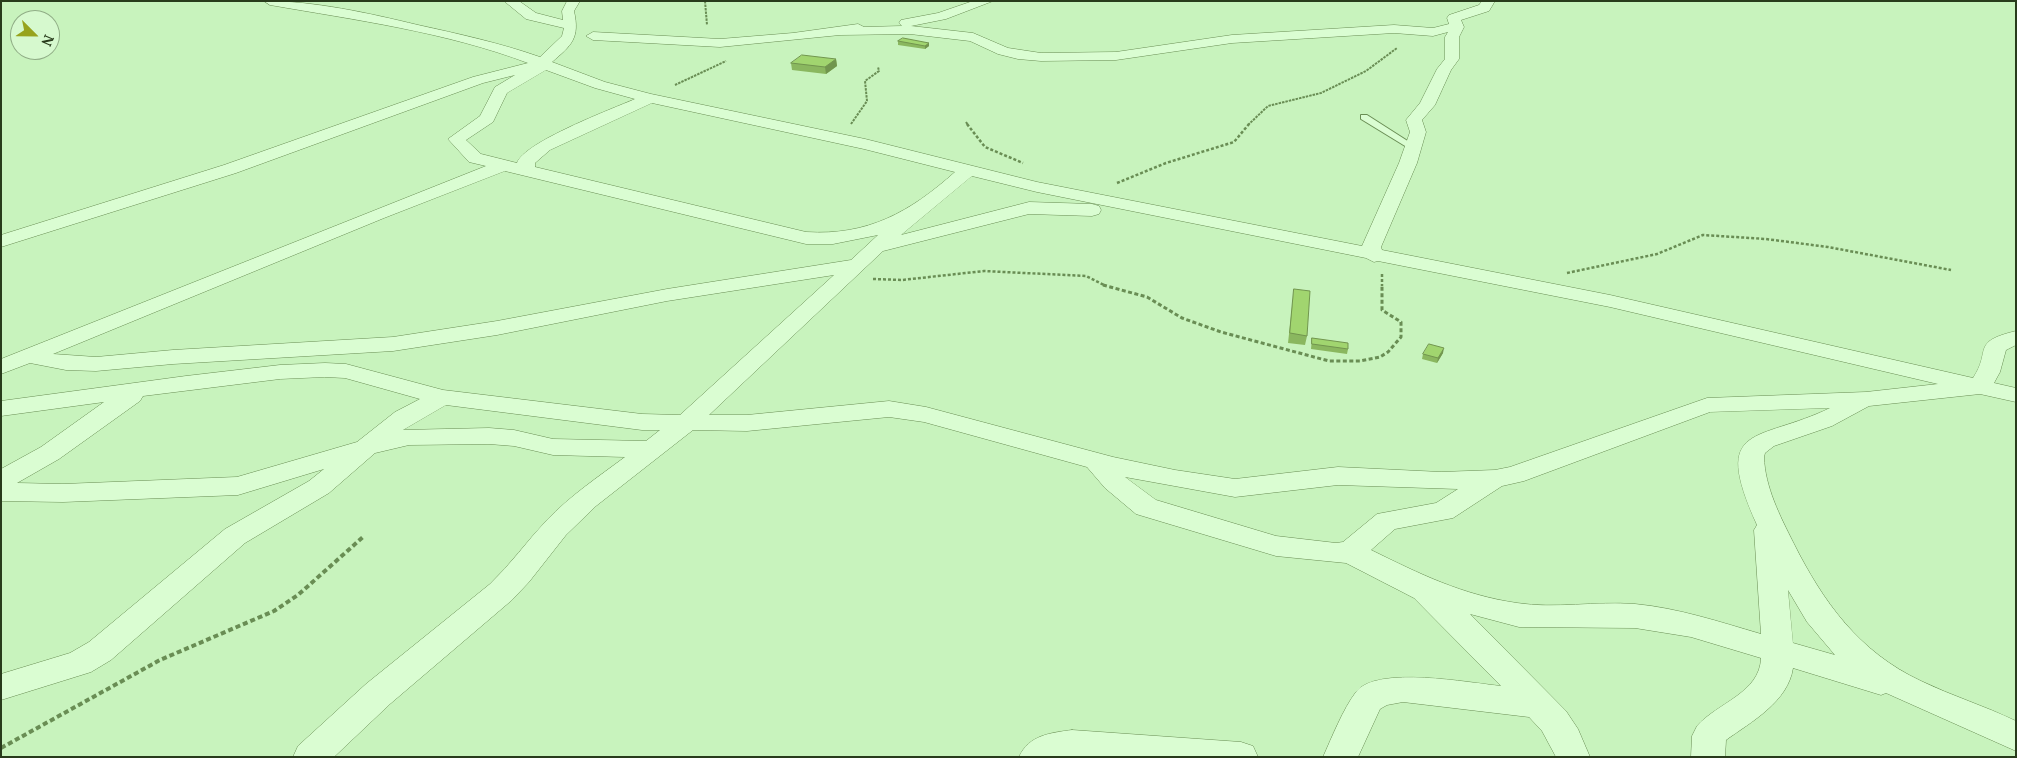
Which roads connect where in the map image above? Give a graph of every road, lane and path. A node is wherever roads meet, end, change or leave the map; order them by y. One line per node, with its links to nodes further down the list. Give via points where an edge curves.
1 (270, 1): 14 (street, via 446,35 507,50)
2 (510, 1): 7 (street, via 531,16)
3 (574, 1): 7 (street, via 568,11)
4 (704, 1): 12 (path, via 707,28 711,32)
5 (987, 1): 9 (street, via 929,19)
6 (1489, 1): 8 (street, via 1484,8 1455,18)
7 (571, 26): 14 (street, via 569,37)
8 (1456, 26): 10 (street); 19 (street, via 1453,57 1444,68 1427,105 1414,120 1418,132)
9 (842, 31): 10 (street, via 910,30 972,37 1003,51 1041,57 1116,56 1178,49 1203,42 1307,34 1394,29); 12 (street)
10 (1440, 31): 23 (path, via 1403,44 1369,69 1321,93 1268,106 1234,142 1166,163)
11 (593, 36): 12 (street)
12 (706, 43)
13 (727, 61): 16 (path)
14 (542, 65): 16 (street); 20 (street, via 500,90 487,119 456,139 475,158); 26 (street, via 478,80 230,168)
15 (878, 67): 18 (path, via 879,72 865,82 867,100 850,128)
16 (650, 98): 18 (street); 22 (street, via 544,146 526,161)
17 (1364, 116): 19 (lane)
18 (864, 144): 21 (street)
19 (1413, 147): 28 (street, via 1373,243)
20 (504, 165): 22 (street); 34 (street)
21 (969, 169): 24 (street); 25 (street)
22 (526, 170): 25 (street, via 814,239 863,232)
23 (1111, 185)
24 (1144, 209): 27 (street, via 1029,208); 28 (street)
25 (910, 216): 27 (street)
26 (1, 241)
27 (876, 247): 31 (street)
28 (1374, 256): 29 (street)
29 (1402, 261): 31 (path, via 1382,268 1382,310 1401,321 1403,326 1396,346 1375,359 1345,362 1329,361 1221,332 1182,318 1147,297 1106,286 1086,276 984,271 902,280); 32 (street)
30 (1951, 270): 32 (path, via 1923,262 1765,238 1704,235 1695,236 1678,247 1627,262 1563,273)
31 (849, 271): 34 (street, via 667,295 497,328 393,344 96,364); 42 (street)
32 (1541, 288): 36 (street, via 1610,301)
33 (2016, 338): 36 (street, via 1996,345 1992,350 1989,372)
34 (27, 356): 35 (street)
35 (1, 368)
36 (1979, 387): 38 (street); 40 (street)
37 (141, 390): 39 (street, via 280,372 325,370 346,371); 41 (street); 47 (street, via 50,453)
38 (2016, 395)
39 (442, 397): 42 (street, via 632,421); 43 (street, via 404,417)
40 (1866, 399): 46 (street, via 1707,406 1553,463); 49 (street, via 1823,421 1765,440 1757,446 1751,457 1757,495)
41 (1, 409)
42 (686, 423): 44 (street); 45 (street, via 747,423 889,409 926,415)
43 (366, 448): 44 (street, via 409,437 489,436 569,448); 48 (street, via 238,486 63,493); 54 (street, via 319,487 235,536 100,651 80,663)
44 (652, 449): 59 (street, via 586,499 556,528 520,574 501,592 378,694)
45 (1096, 461): 46 (street, via 1175,479 1235,488 1338,476 1441,481); 51 (street, via 1114,482 1146,507 1276,546 1315,552)
46 (1495, 479): 51 (street, via 1443,511 1387,521)
47 (1, 481)
48 (1, 492)
49 (1767, 516): 53 (street); 55 (street, via 1796,578 1832,634 1853,654)
50 (363, 537): 58 (path, via 298,595 274,611 160,660)
51 (1350, 552): 52 (street)
52 (1425, 590): 53 (street, via 1519,615 1657,619); 56 (street)
53 (1779, 651): 55 (street); 64 (street, via 1776,677 1763,693 1714,730 1709,736)
54 (1, 686)
55 (1908, 690): 57 (street, via 1997,726)
56 (1538, 704): 62 (street, via 1403,689 1379,692 1368,700); 63 (street, via 1566,739)
57 (2016, 737)
58 (1, 748)
59 (310, 757)
60 (1036, 757): 61 (street, via 1049,748 1072,745)
61 (1241, 757)
62 (1340, 757)
63 (1573, 757)
64 (1708, 757)

